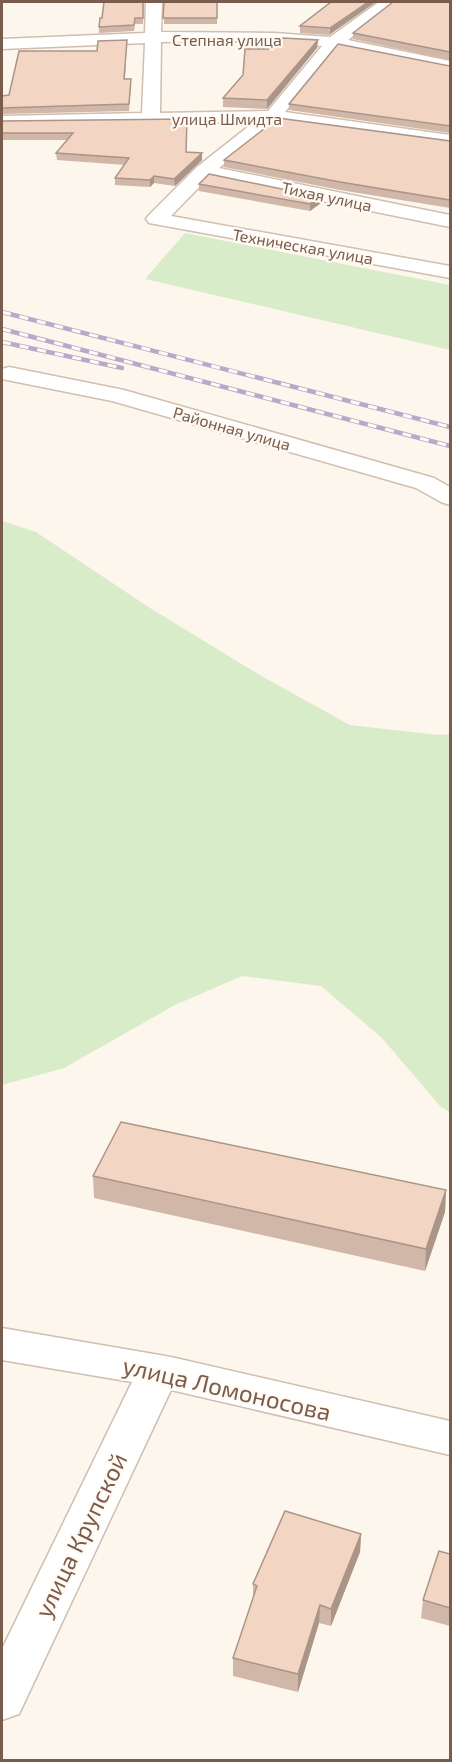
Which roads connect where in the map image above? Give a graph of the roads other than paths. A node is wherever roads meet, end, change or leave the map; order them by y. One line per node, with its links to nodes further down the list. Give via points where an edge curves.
1 (154, 2): 3 (street)
2 (388, 2): 4 (street)
3 (153, 39): 4 (street, Степная улица, via 239,37); 5 (street, Степная улица); 8 (street)
4 (333, 43): 6 (street, Степная улица); 7 (street)
5 (2, 44)
6 (450, 66)
7 (273, 116): 8 (street, улица Шмидта); 10 (street, улица Шмидта); 11 (street)
8 (151, 118): 9 (street, улица Шмидта)
9 (2, 121)
10 (450, 141)
11 (204, 171): 12 (street, Тихая улица); 13 (street, Техническая улица, via 156,219)
12 (450, 222)
13 (450, 272)
14 (9, 374): 15 (street, Районная улица, via 116,395 425,483)
15 (450, 496)
16 (2, 1344): 17 (street, улица Ломоносова, via 59,1351)
17 (158, 1372): 18 (street, улица Ломоносова); 19 (street, улица Крупской)
18 (450, 1438)
19 (2, 1699)

